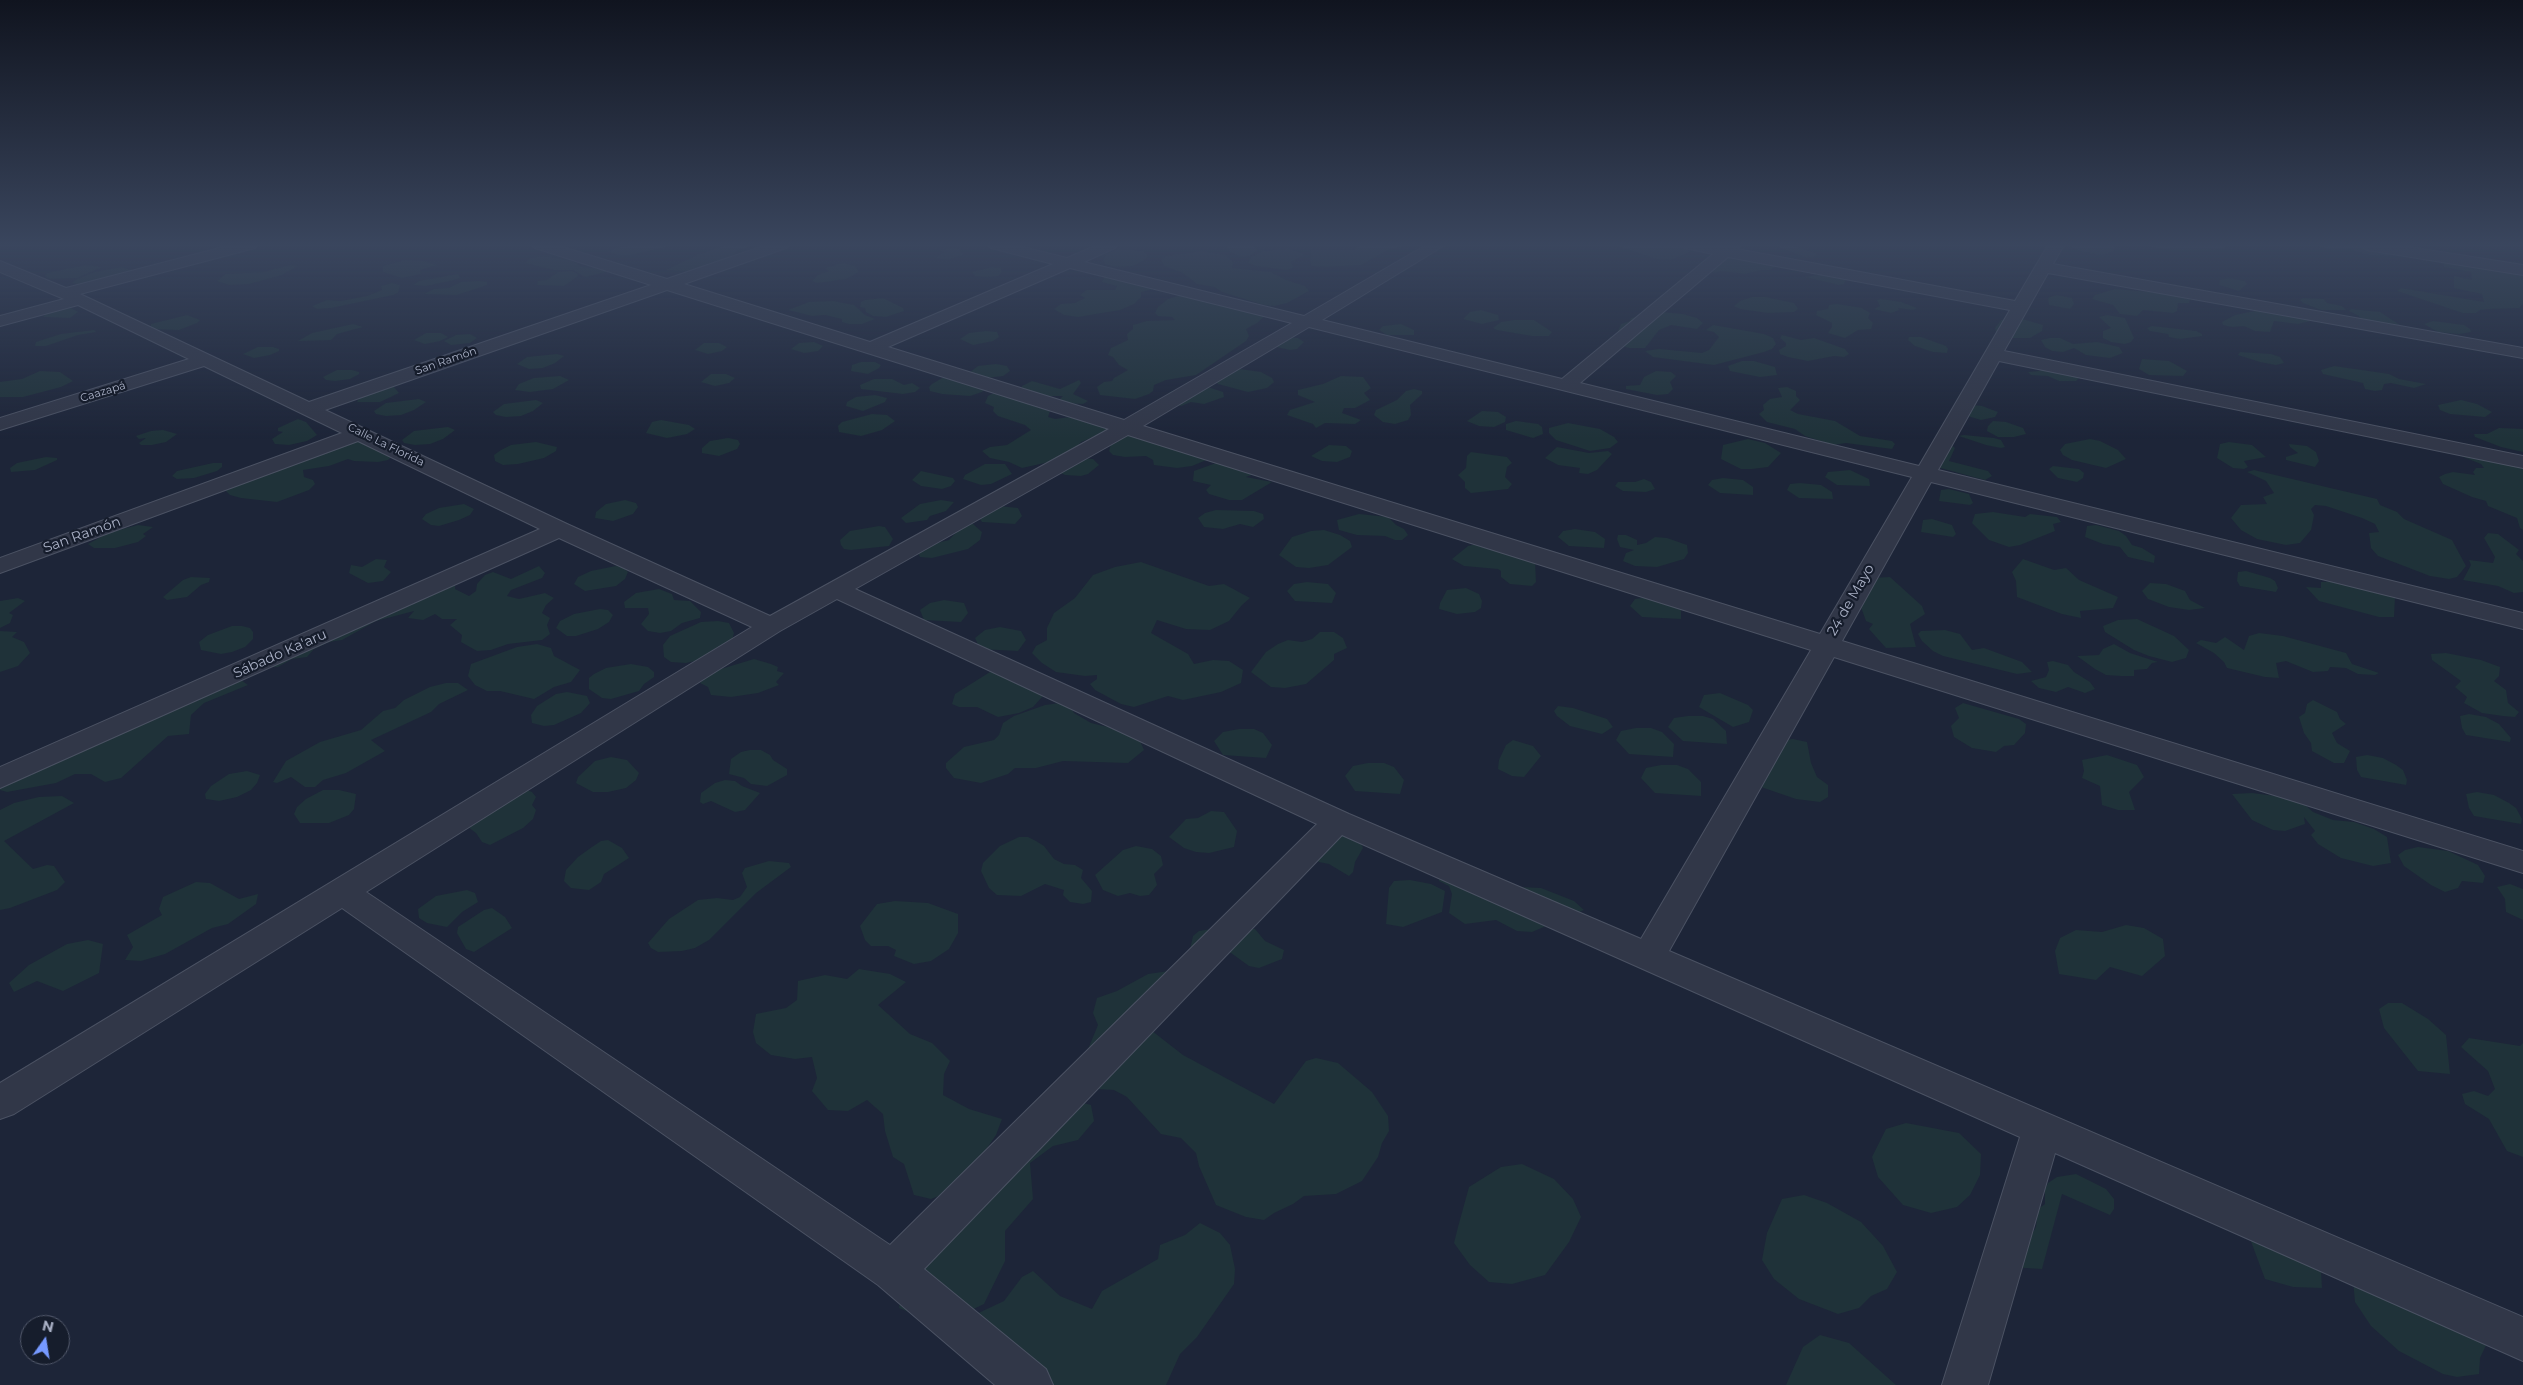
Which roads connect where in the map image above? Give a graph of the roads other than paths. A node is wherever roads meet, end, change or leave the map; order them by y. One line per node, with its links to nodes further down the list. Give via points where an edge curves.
1 (33, 310): 11 (street)
2 (100, 310): 16 (street, Calle La Florida)
3 (594, 310): 18 (street, San Ramón)
4 (749, 310): 13 (street)
5 (961, 310): 13 (street)
6 (1257, 310): 12 (street)
7 (1327, 310): 12 (street)
8 (1656, 310): 17 (street)
9 (2017, 310): 15 (street, 24 de Mayo)
10 (2278, 310): 14 (street)
11 (0, 321)
12 (1306, 322): 17 (street); 20 (street)
13 (871, 348): 20 (street)
14 (2523, 353)
15 (1992, 354): 22 (street); 23 (street, 24 de Mayo)
16 (205, 360): 18 (street, Calle La Florida); 19 (street, Caazapá)
17 (1567, 384): 23 (street)
18 (309, 409): 21 (street, Calle La Florida)
19 (0, 424)
20 (1126, 427): 26 (street); 29 (street)
21 (361, 433): 24 (street, Calle La Florida); 25 (street, San Ramón)
22 (2523, 462)
23 (1924, 473): 27 (street); 29 (street, 24 de Mayo)
24 (559, 529): 28 (street, Calle La Florida); 30 (street, Sábado Ka'aru)
25 (0, 566)
26 (835, 589): 28 (street); 31 (street)
27 (2523, 621)
28 (771, 626): 33 (street)
29 (1825, 645): 32 (street); 34 (street, 24 de Mayo)
30 (0, 778)
31 (1338, 821): 34 (street); 37 (street)
32 (2523, 862)
33 (341, 891): 35 (street); 37 (street)
34 (1649, 956): 36 (street)
35 (0, 1103)
36 (2042, 1128): 38 (street); 40 (street)
37 (893, 1271): 39 (street)
38 (2523, 1339)
39 (1030, 1385)
40 (1965, 1385)

